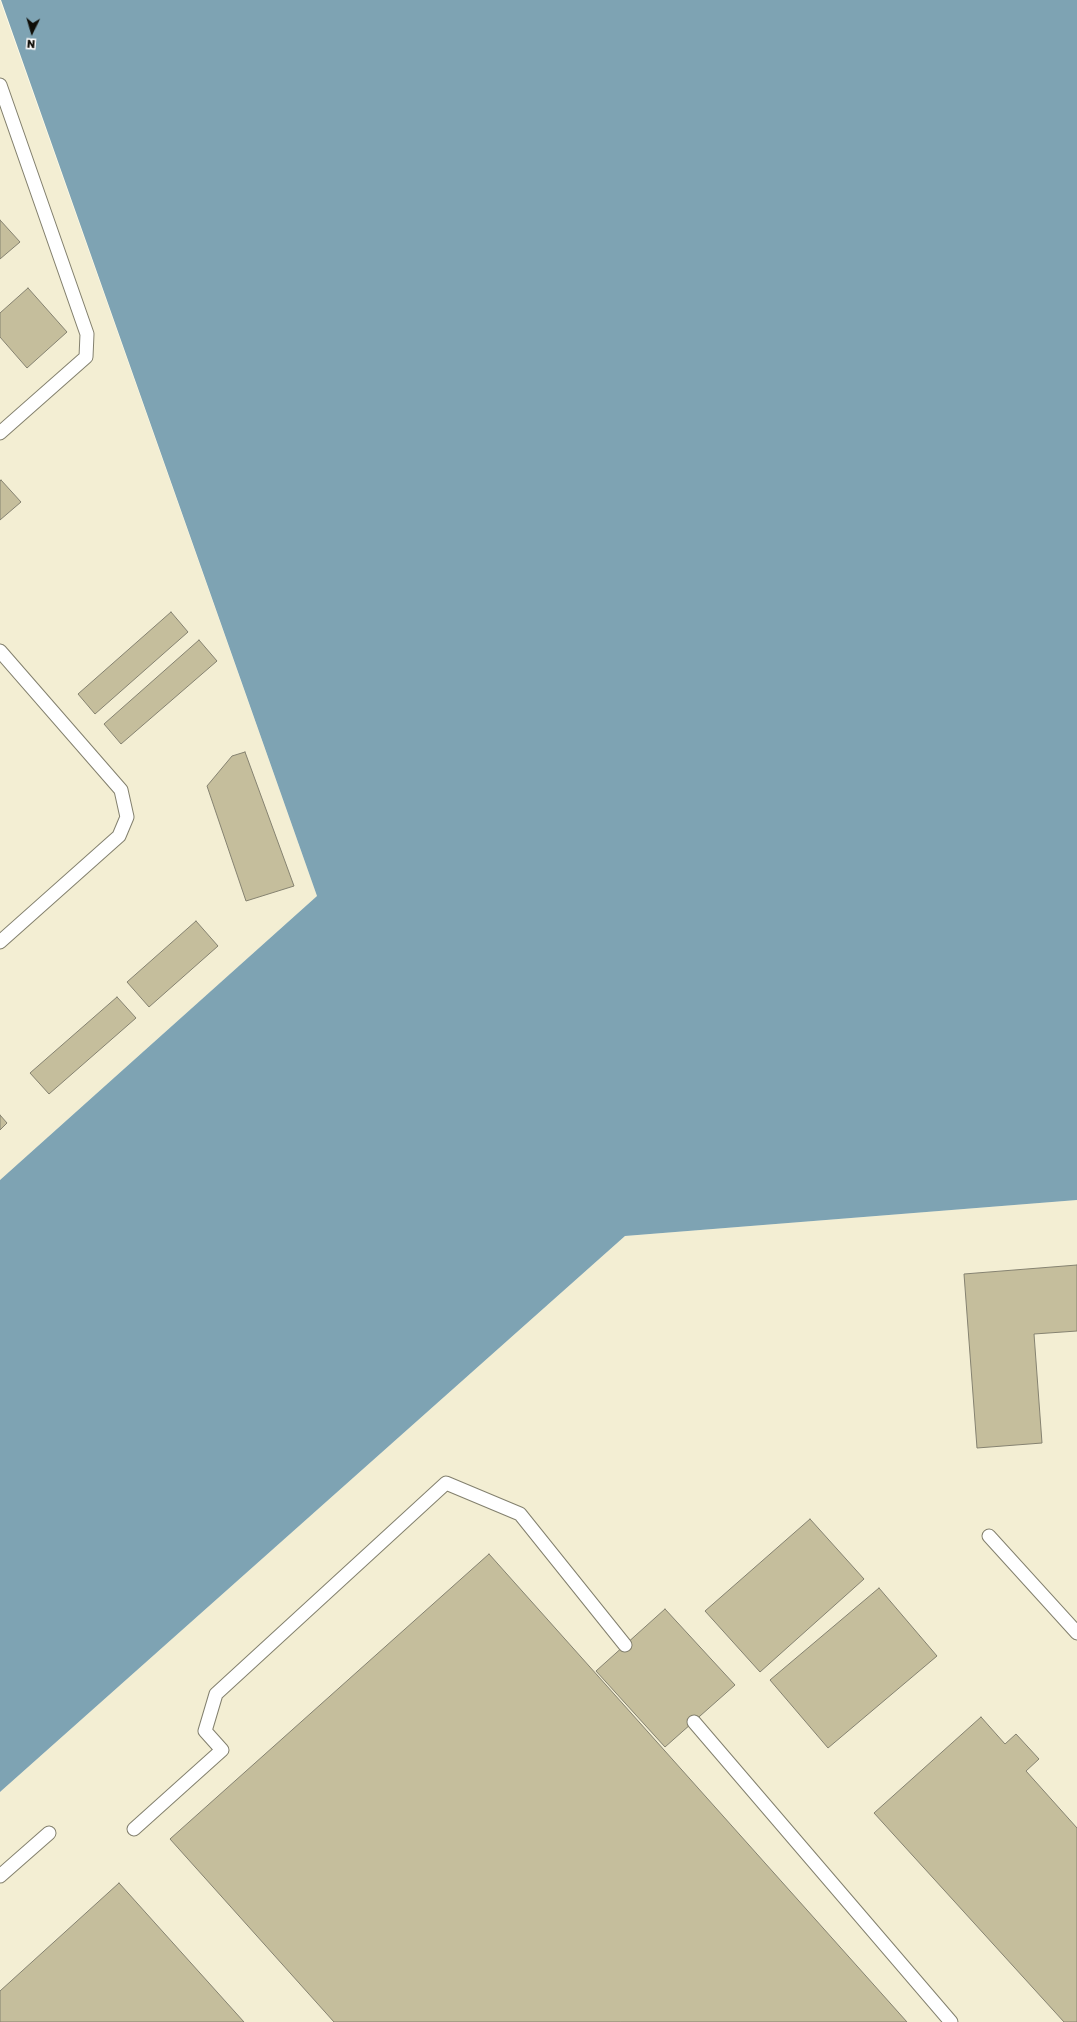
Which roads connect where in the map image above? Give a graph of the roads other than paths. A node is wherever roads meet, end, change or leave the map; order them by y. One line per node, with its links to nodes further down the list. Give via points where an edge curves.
1 (0, 85): 2 (lane, via 87,334 86,357)
2 (0, 433)
3 (0, 651): 4 (lane, via 121,790 127,817 119,836)
4 (0, 942)
5 (989, 1536): 6 (lane)
6 (1077, 1633)
7 (625, 1645): 9 (lane, via 520,1514 446,1483 216,1694 205,1731 222,1750)
8 (694, 1722): 12 (lane)
9 (134, 1829)
10 (49, 1833): 11 (lane)
11 (0, 1876)
12 (951, 2022)

